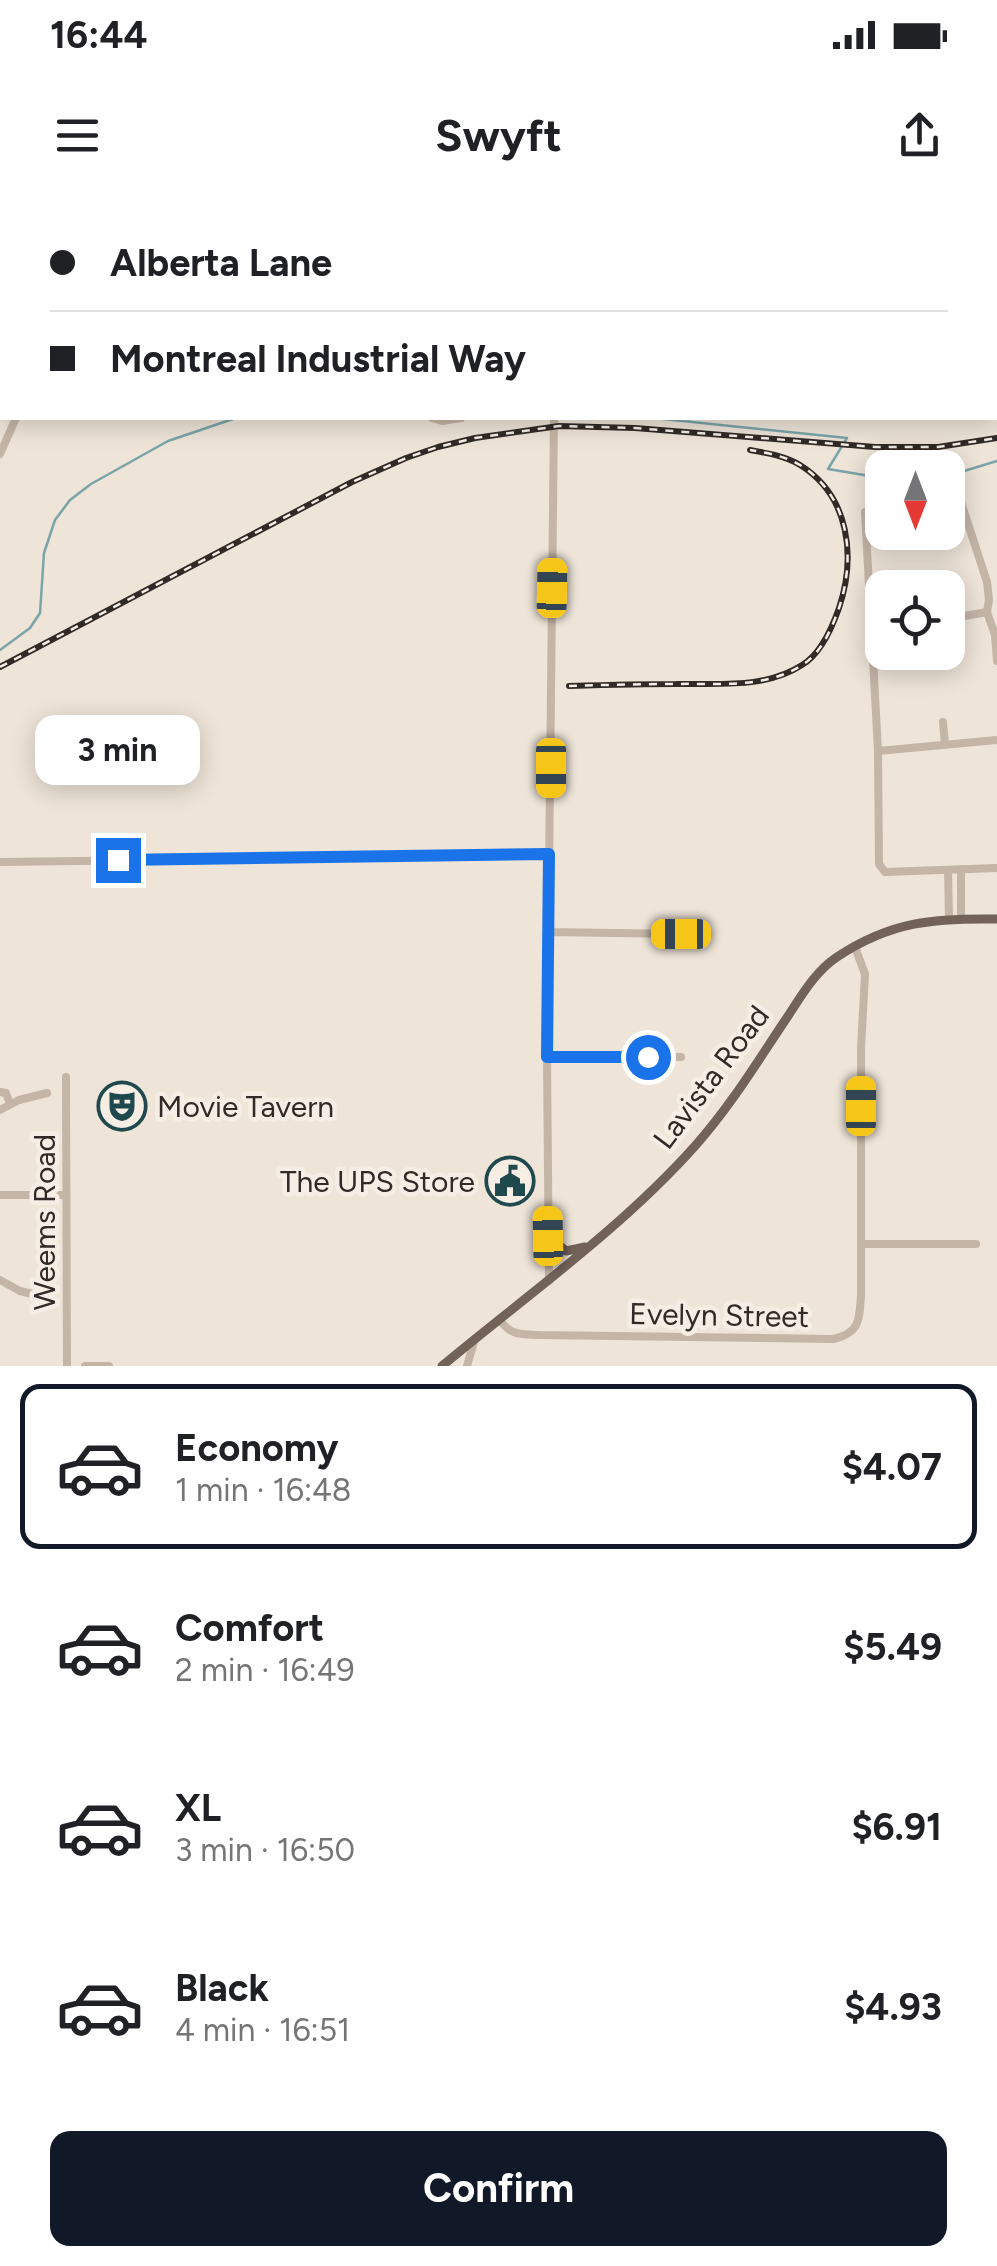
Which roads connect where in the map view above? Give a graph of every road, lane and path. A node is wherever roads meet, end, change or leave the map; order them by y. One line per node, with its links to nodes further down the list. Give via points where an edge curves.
1 (15, 420): 3 (street)
2 (554, 420): 13 (street)
3 (0, 454)
4 (965, 514): 5 (street, via 987,582)
5 (987, 612): 6 (street); 7 (street)
6 (965, 615)
7 (997, 660)
8 (878, 670): 12 (street)
9 (943, 722): 11 (street)
10 (997, 740): 11 (street)
11 (945, 745): 12 (street)
12 (878, 751): 17 (street, via 878,864 885,872)
13 (549, 854): 14 (street); 21 (street)
14 (0, 862)
15 (997, 868): 16 (street)
16 (960, 869): 17 (street); 19 (street)
17 (948, 870): 18 (street)
18 (950, 918): 19 (main road, Lavista Road); 23 (main road, Lavista Road, via 900,926)
19 (961, 918): 20 (main road, Lavista Road)
20 (997, 919)
21 (548, 932): 22 (street); 24 (street)
22 (681, 934)
23 (855, 947): 34 (street, via 865,974); 36 (main road, Lavista Road, via 810,984 694,1148)
24 (547, 1057): 25 (street); 33 (street)
25 (681, 1057)
26 (66, 1077): 32 (street, Weems Road)
27 (0, 1092): 29 (street)
28 (48, 1092): 29 (street)
29 (10, 1104): 30 (street)
30 (0, 1110)
31 (0, 1195): 32 (street)
32 (66, 1195): 42 (street, Weems Road)
33 (548, 1236): 36 (main road, via 566,1251); 37 (street)
34 (862, 1244): 35 (street); 40 (street, Evelyn Street, via 858,1322 833,1339 516,1334)
35 (976, 1244)
36 (588, 1246): 37 (main road, Lavista Road)
37 (550, 1281): 40 (main road, Lavista Road)
38 (3, 1286): 39 (street)
39 (48, 1298)
40 (499, 1319): 41 (main road, Lavista Road)
41 (476, 1337): 45 (main road, Lavista Road); 46 (street)
42 (67, 1366)
43 (85, 1366): 44 (street)
44 (109, 1366)
45 (442, 1366)
46 (467, 1366)

